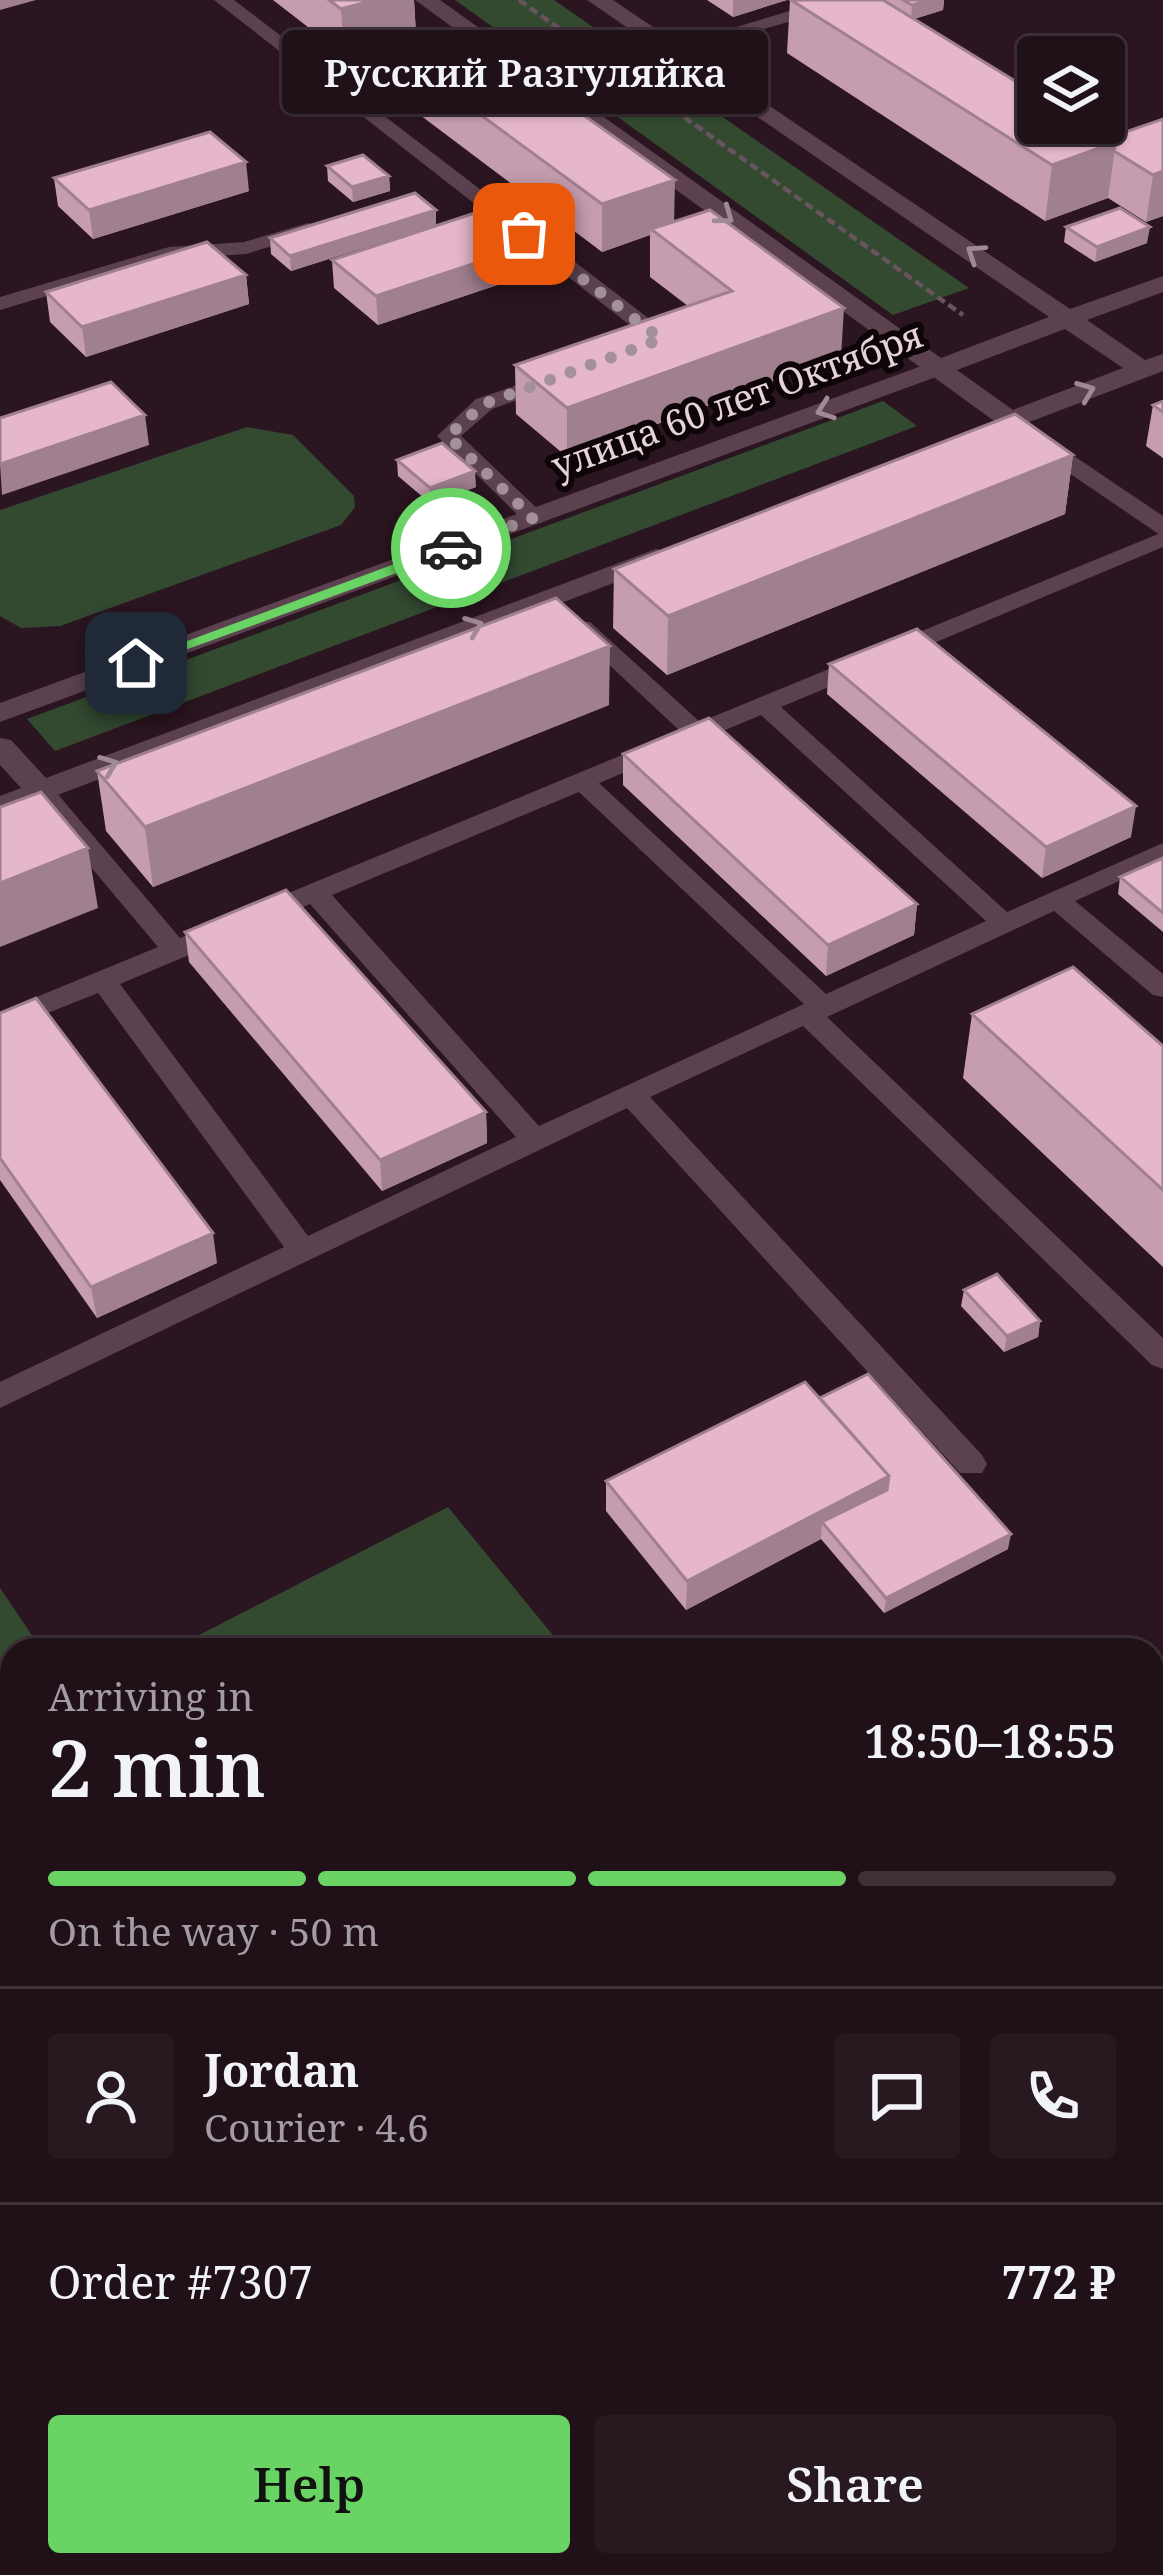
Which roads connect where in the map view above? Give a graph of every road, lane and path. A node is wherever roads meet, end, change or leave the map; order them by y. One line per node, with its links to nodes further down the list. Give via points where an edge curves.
1 (223, 0): 8 (lane)
2 (426, 0): 6 (main road)
3 (519, 0): 12 (path)
4 (598, 0): 7 (main road)
5 (837, 0): 7 (lane)
6 (484, 41): 8 (lane); 16 (main road, one-way to 16)
7 (672, 49): 13 (main road, one-way to 7)
8 (334, 86): 14 (lane, via 446,185 661,339)
9 (330, 222): 11 (lane, via 246,248 169,254)
10 (1163, 283): 13 (main road, улица 60 лет Октября)
11 (0, 304)
12 (965, 316)
13 (1072, 319): 15 (main road); 16 (main road, улица 60 лет Октября)
14 (616, 355)
15 (1153, 366): 18 (main road, one-way to 15)
16 (935, 369): 18 (main road); 20 (main road, улица 60 лет Октября, one-way to 20)
17 (572, 371): 20 (lane, via 484,404 448,436)
18 (1010, 420): 19 (main road); 21 (main road)
19 (969, 437)
20 (533, 518): 26 (main road, улица 60 лет Октября)
21 (1163, 530)
22 (1163, 539): 25 (lane)
23 (682, 547): 24 (main road)
24 (549, 597): 27 (lane); 30 (main road, one-way to 24)
25 (764, 705): 27 (lane); 35 (lane)
26 (1, 711)
27 (697, 733): 29 (lane)
28 (0, 747): 30 (main road)
29 (582, 781): 33 (lane); 39 (lane)
30 (41, 791): 31 (main road); 36 (lane)
31 (0, 807)
32 (1163, 851): 34 (lane)
33 (314, 892): 36 (lane); 42 (lane)
34 (1058, 901): 35 (lane); 38 (lane)
35 (1006, 926): 39 (lane)
36 (176, 950): 37 (lane)
37 (103, 980): 40 (lane); 43 (lane)
38 (1163, 988)
39 (816, 1011): 41 (lane); 44 (lane)
40 (0, 1023)
41 (631, 1094): 42 (lane); 46 (lane)
42 (535, 1140): 43 (lane)
43 (302, 1249): 45 (lane)
44 (1163, 1357)
45 (0, 1396)
46 (971, 1464)

